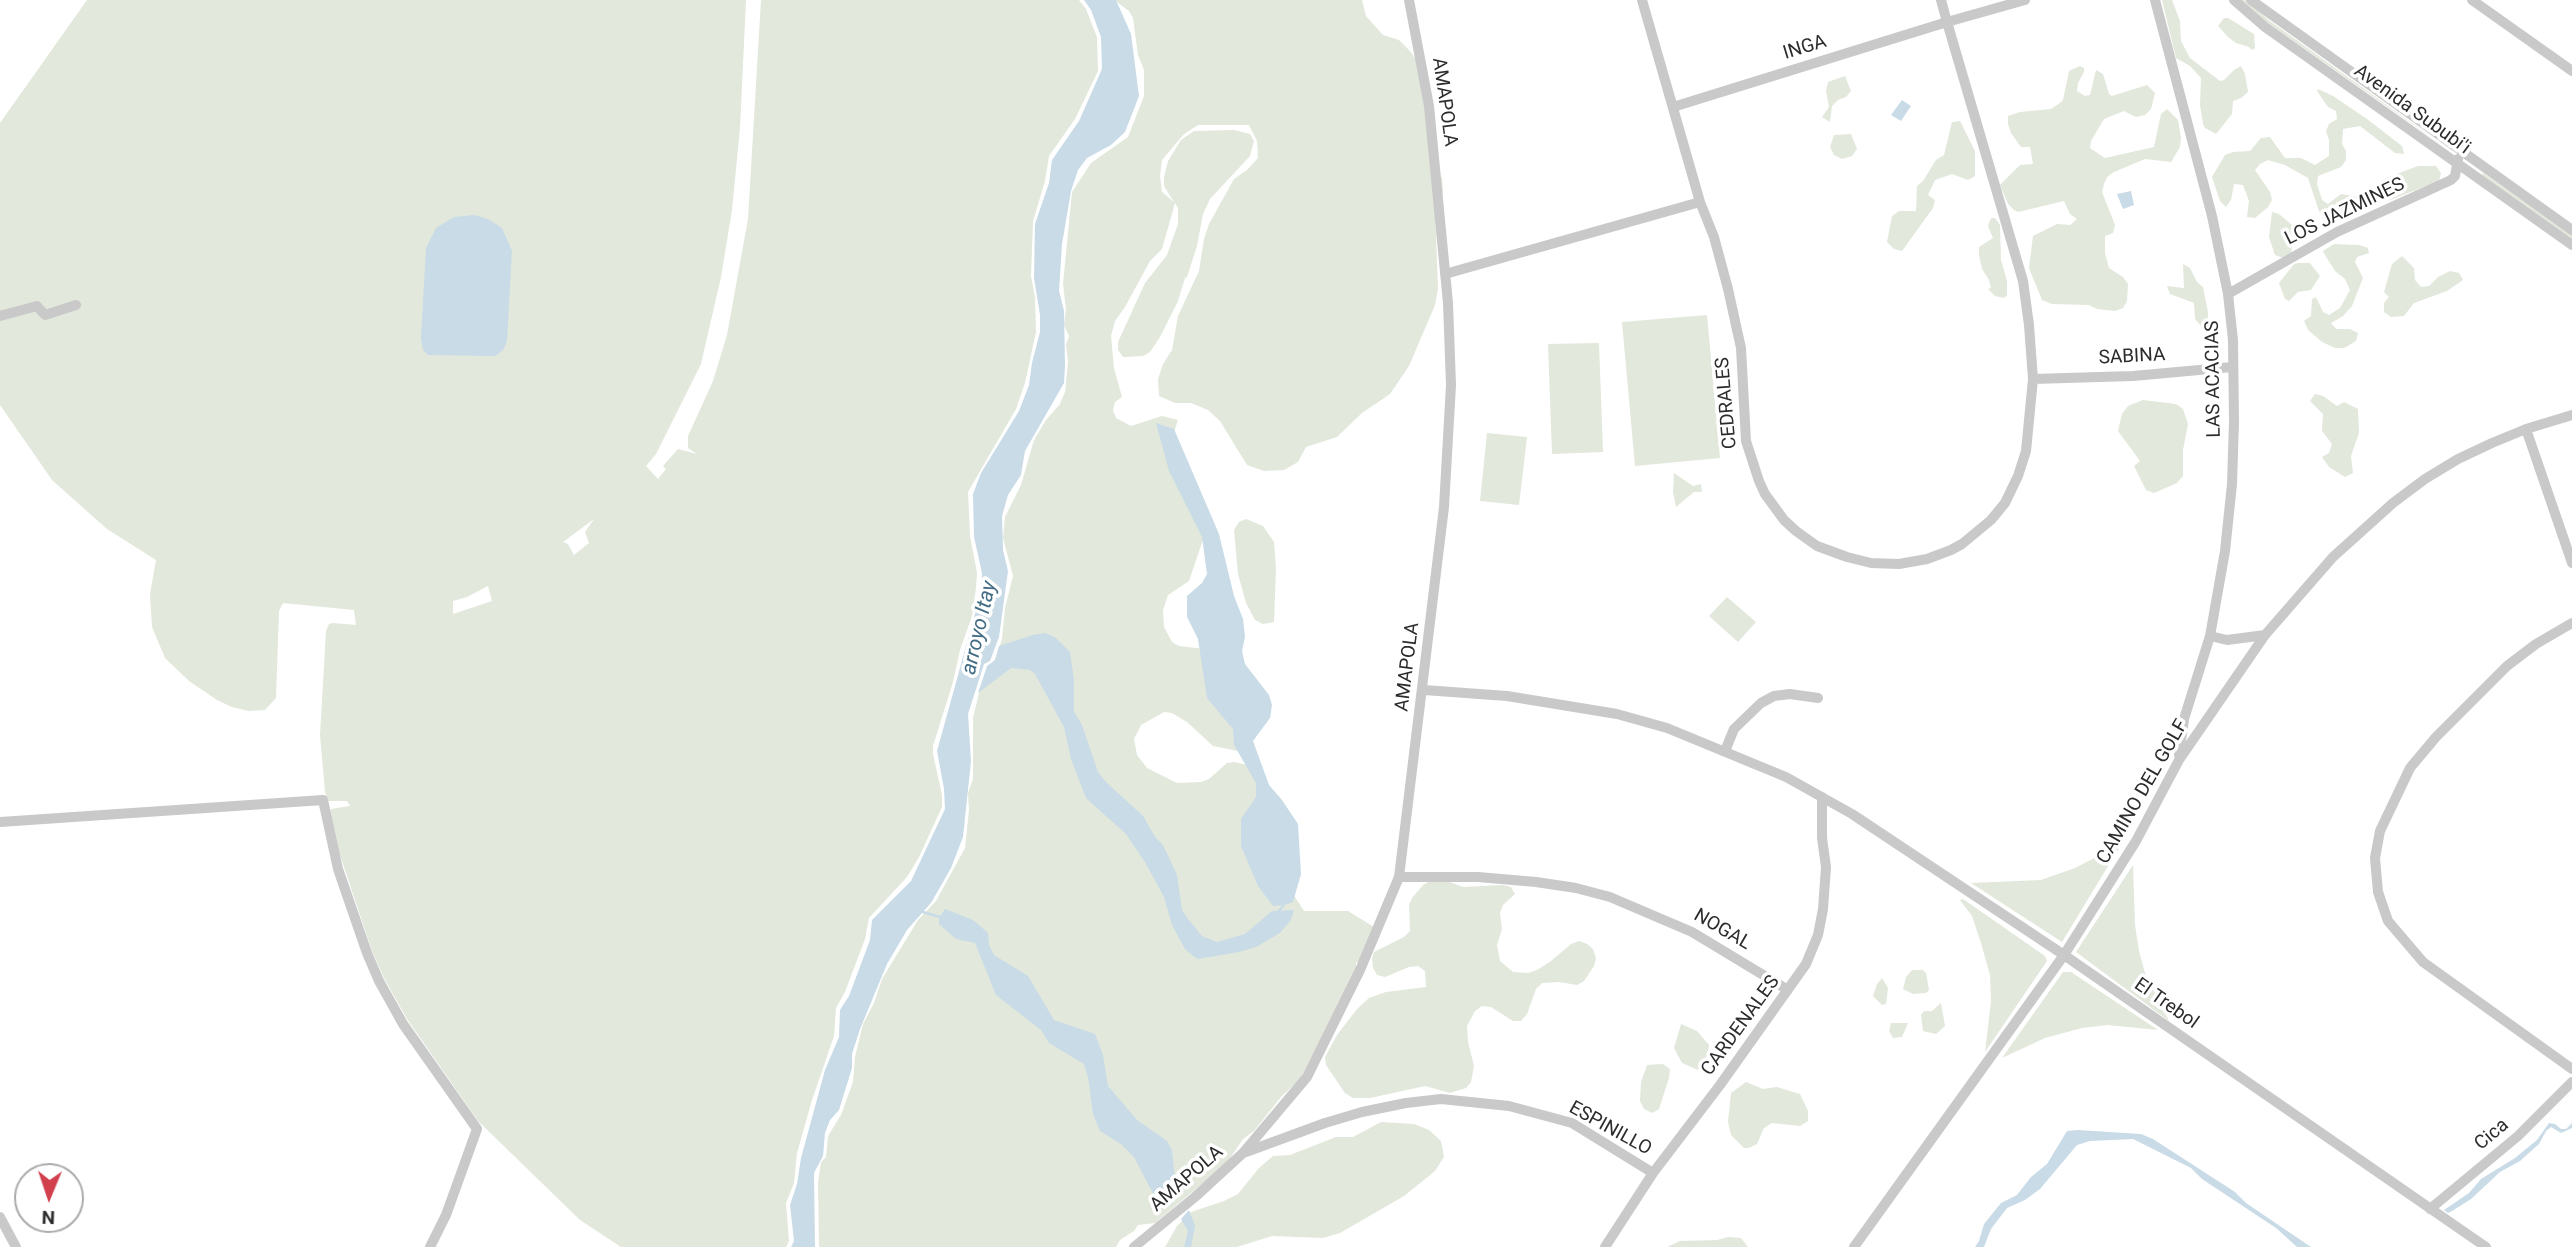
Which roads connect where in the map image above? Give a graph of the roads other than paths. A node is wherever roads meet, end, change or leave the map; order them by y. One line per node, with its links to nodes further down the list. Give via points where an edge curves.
1 (1409, 0): 17 (street, AMAPOLA, via 1429,106)
2 (1642, 0): 11 (street, CEDRALES)
3 (1941, 0): 9 (street, CEDRALES)
4 (2025, 0): 9 (street)
5 (2155, 0): 18 (street, LAS ACACIAS)
6 (2234, 0): 13 (street, Avenida Sububi'i)
7 (2251, 0): 12 (street, Avenida Sububi'i)
8 (2472, 0): 10 (street)
9 (1947, 22): 11 (street, INGA); 22 (street, CEDRALES, via 2023,281)
10 (2572, 71)
11 (1673, 107): 14 (street, CEDRALES)
12 (2460, 150): 13 (street); 15 (street, Avenida Sububi'i)
13 (2457, 165): 16 (street, Avenida Sububi'i); 18 (street, LOS JAZMINES, via 2455,176 2445,184 2371,214)
14 (1700, 202): 17 (street); 22 (street, CEDRALES, via 1714,237 1738,332 1750,458 1773,507 1817,546 1871,563 1899,564 1927,559 1962,544 1991,520 2018,476 2026,451)
15 (2572, 230)
16 (2572, 245)
17 (1445, 274): 29 (street, AMAPOLA, via 1451,386 1444,507)
18 (2228, 294): 21 (street, LAS ACACIAS)
19 (76, 305): 20 (street, via 45,315 37,306)
20 (0, 316)
21 (2232, 367): 22 (street, SABINA); 28 (street, LAS ACACIAS, via 2232,484)
22 (2033, 379)
23 (2572, 415): 24 (street, CAMINO DEL GOLF)
24 (2526, 429): 25 (street); 27 (street, CAMINO DEL GOLF, via 2458,459 2393,503 2333,557)
25 (2572, 563)
26 (2572, 623): 38 (street, via 2507,666 2410,768 2380,831 2375,858 2378,892 2388,921 2423,962)
27 (2265, 635): 28 (street, via 2227,640); 32 (street, CAMINO DEL GOLF)
28 (2210, 636): 32 (street, LAS ACACIAS, via 2184,719)
29 (1423, 690): 31 (street, El Trebol, via 1507,696 1617,714); 35 (street, AMAPOLA)
30 (1818, 698): 31 (street, via 1790,694 1761,703 1734,729)
31 (1725, 751): 33 (street, El Trebol)
32 (2179, 760): 36 (street, CAMINO DEL GOLF, via 2136,841)
33 (1822, 797): 36 (street, El Trebol); 37 (street, CARDENALES, via 1824,909 1806,964)
34 (0, 822): 47 (street, via 323,800 338,869 379,981 403,1024 477,1129)
35 (1399, 877): 37 (street, NOGAL, via 1478,877 1576,888 1636,906 1692,932); 40 (street, AMAPOLA, via 1307,1077)
36 (2064, 955): 42 (street, El Trebol); 49 (street, CAMINO DEL GOLF)
37 (1788, 990): 41 (street, CARDENALES)
38 (2572, 1069)
39 (2572, 1082): 42 (street, Cica, via 2518,1136)
40 (1243, 1153): 41 (street, ESPINILLO, via 1325,1123 1406,1103 1441,1100 1509,1106 1572,1123); 45 (street, AMAPOLA)
41 (1653, 1173): 48 (street, CARDENALES)
42 (2430, 1209): 44 (street, El Trebol)
43 (0, 1217): 46 (street)
44 (2470, 1242): 50 (street, El Trebol)
45 (1138, 1246)
46 (16, 1247)
47 (430, 1247)
48 (1605, 1247)
49 (1854, 1247)
50 (2486, 1247)

